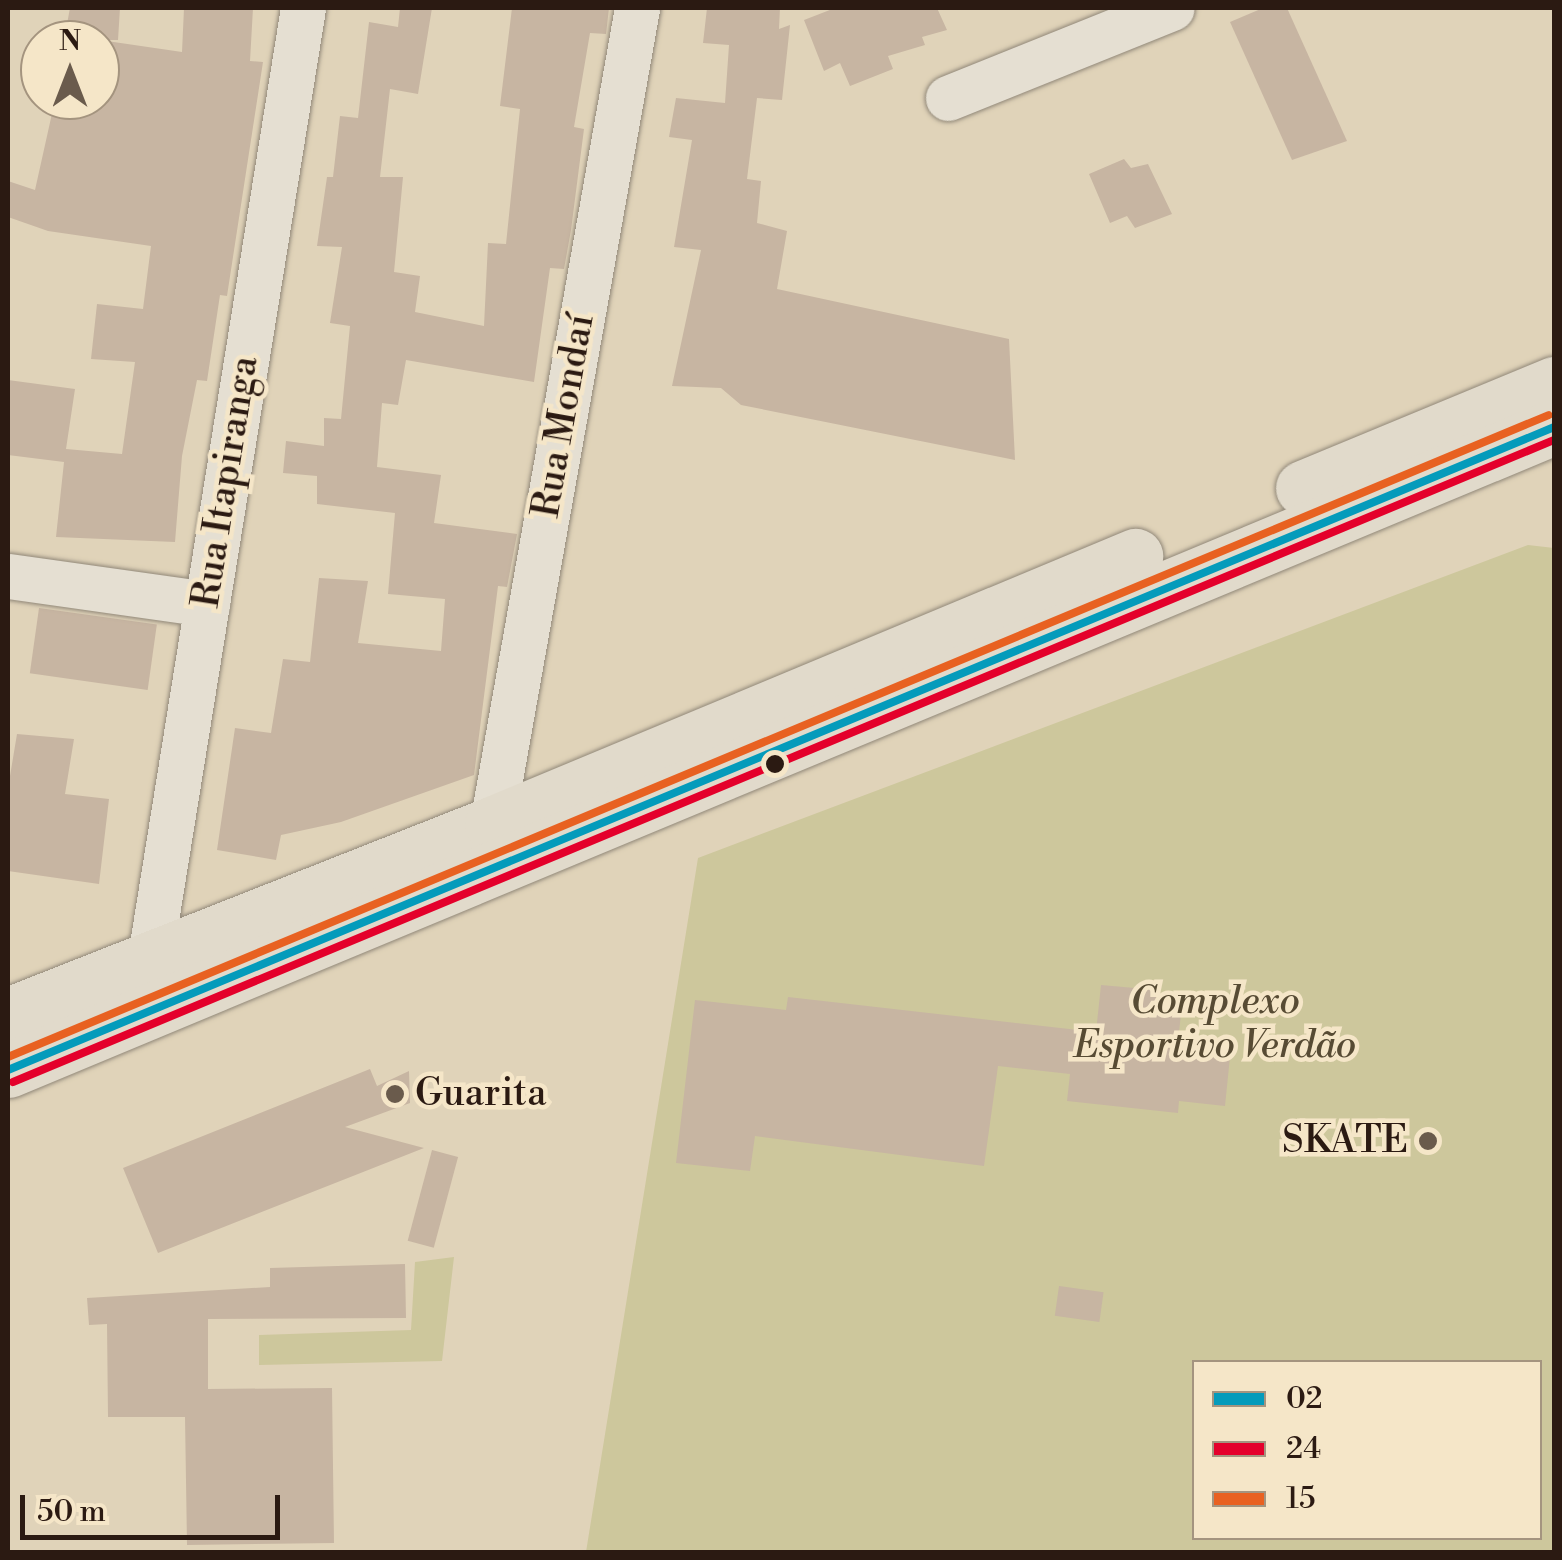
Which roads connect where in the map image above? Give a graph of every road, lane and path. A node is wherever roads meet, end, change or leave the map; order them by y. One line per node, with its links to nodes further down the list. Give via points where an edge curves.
1 (303, 8): 8 (street, Rua Itapiranga)
2 (637, 8): 9 (street, Rua Mondaí)
3 (1172, 8): 4 (street)
4 (948, 98)
5 (1554, 384): 9 (main road)
6 (1554, 427): 12 (main road)
7 (8, 576): 8 (street)
8 (206, 604): 10 (street, Rua Itapiranga)
9 (492, 824): 10 (main road)
10 (150, 957): 11 (main road)
11 (8, 1015)
12 (8, 1070)

